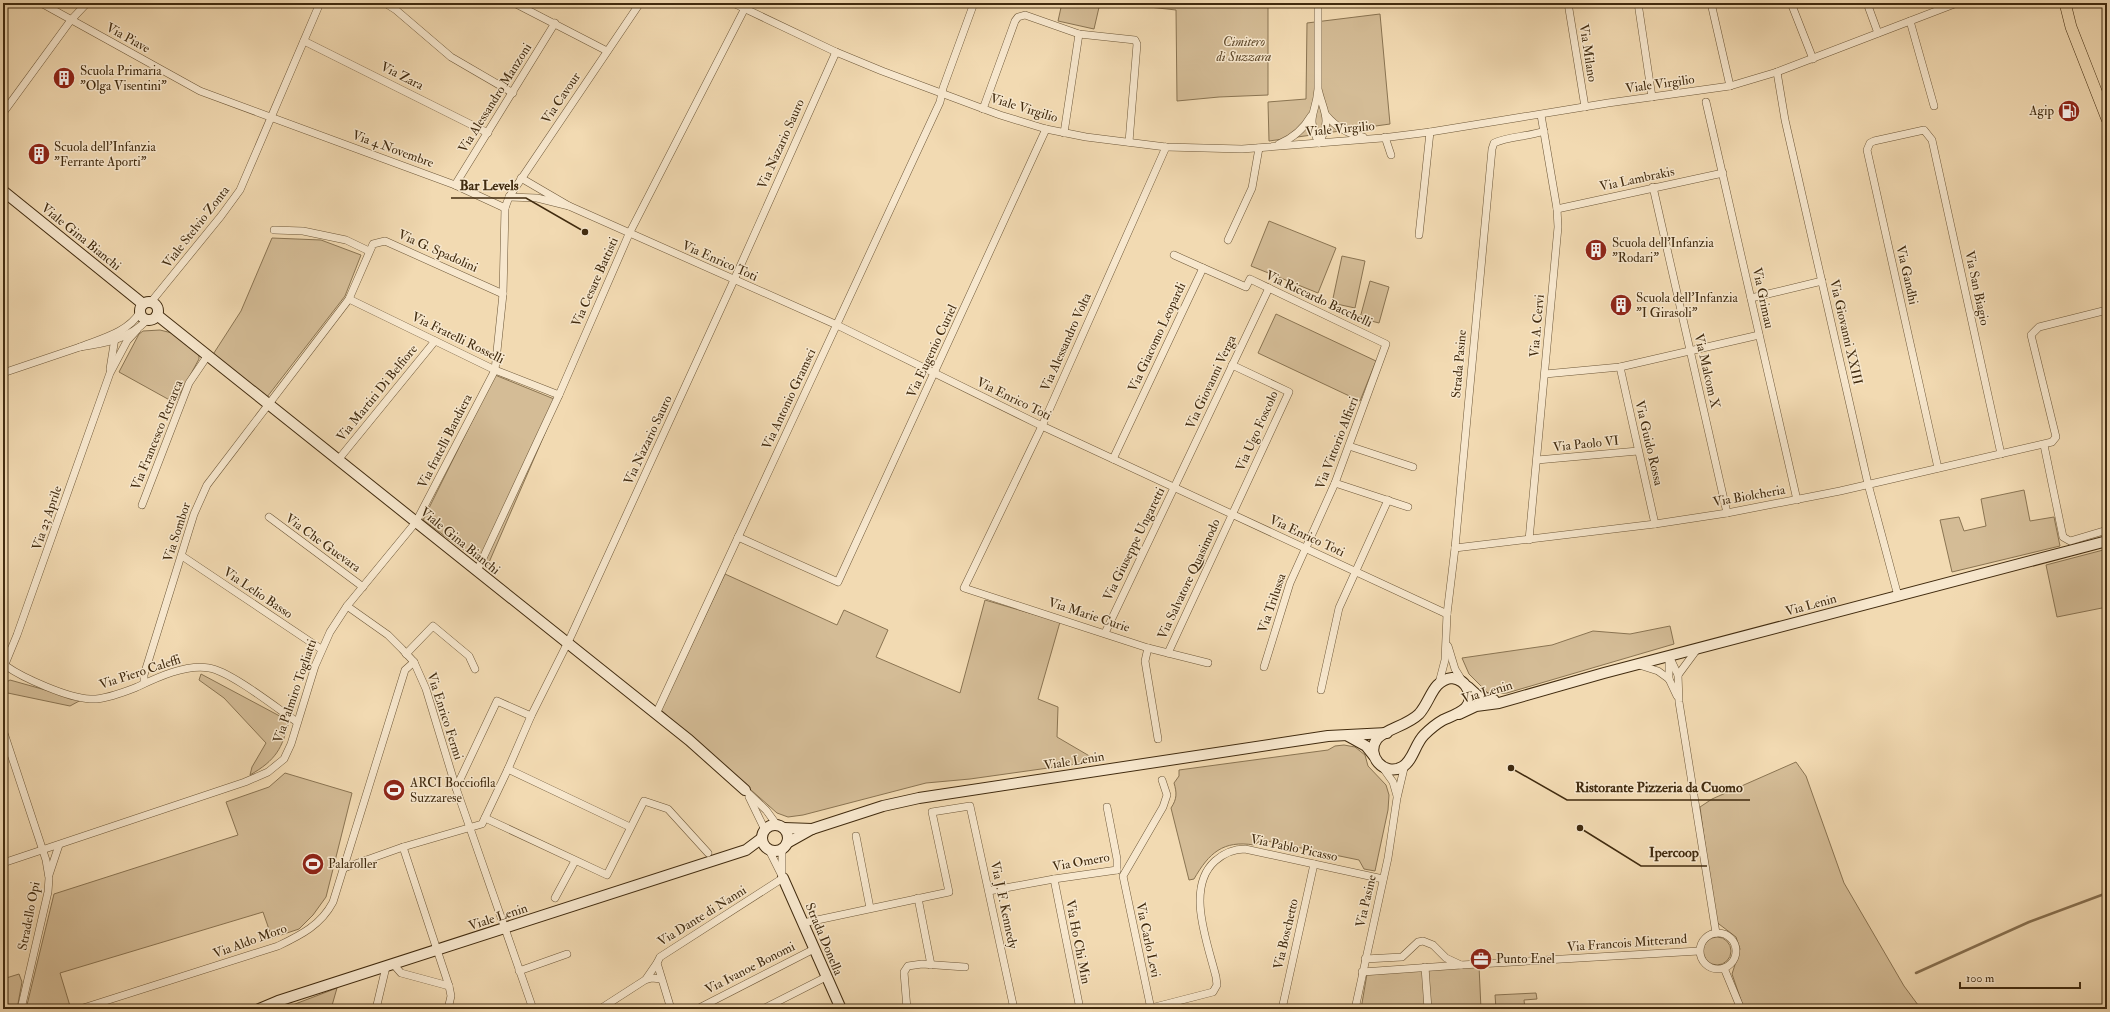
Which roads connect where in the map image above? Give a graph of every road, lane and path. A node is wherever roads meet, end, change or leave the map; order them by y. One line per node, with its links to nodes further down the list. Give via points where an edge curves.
1 (42, 3): 19 (street, Via Piave)
2 (87, 3): 19 (street)
3 (320, 3): 24 (street, Viale Stelvio Zonta)
4 (385, 3): 31 (street, via 451,57)
5 (514, 3): 21 (street)
6 (640, 3): 25 (street, Via Cavour)
7 (733, 3): 18 (street, Viale Virgilio)
8 (974, 3): 32 (street, Via Antonio Gramsci)
9 (1318, 3): 30 (street)
10 (1568, 3): 36 (street, Via Milano)
11 (1638, 3): 33 (street)
12 (1711, 3): 29 (street)
13 (1791, 3): 27 (street)
14 (1867, 3): 22 (street)
15 (1957, 3): 17 (street, Viale Virgilio)
16 (2065, 3): 43 (main road, via 2071,27)
17 (1942, 6): 20 (street, Viale Virgilio)
18 (745, 8): 26 (street, Viale Virgilio); 68 (street, Via Cesare Battisti)
19 (71, 20): 39 (street); 42 (street, Via Piave, via 200,91)
20 (1910, 21): 22 (street, Viale Virgilio); 35 (street)
21 (555, 23): 25 (street); 31 (street, Via Alessandro Manzoni)
22 (1878, 33): 27 (street, Viale Virgilio)
23 (1079, 34): 37 (street, via 1025,15 1018,16); 49 (street); 52 (street, via 1135,40 1137,44)
24 (304, 41): 42 (street, Viale Stelvio Zonta); 48 (street, Via Zara)
25 (606, 51): 59 (street, Via Cavour)
26 (836, 52): 32 (street, Viale Virgilio); 74 (street, Via Nazario Sauro)
27 (1813, 59): 28 (street, Viale Virgilio)
28 (1777, 72): 29 (street, Viale Virgilio); 75 (street, Via Giovanni XXIII, via 1785,120)
29 (1730, 86): 33 (street, Viale Virgilio)
30 (1318, 89): 38 (street); 40 (street)
31 (513, 93): 48 (street, Via Alessandro Manzoni)
32 (941, 93): 37 (street, Viale Virgilio); 84 (street, Via Antonio Gramsci, via 940,102)
33 (1652, 97): 36 (street, Viale Virgilio)
34 (1706, 102): 58 (street, Via Grimau)
35 (1934, 106)
36 (1585, 107): 41 (street, Viale Virgilio)
37 (983, 109): 44 (street, Viale Virgilio)
38 (1313, 112): 53 (street, via 1311,127); 55 (street, via 1306,124 1292,138)
39 (3, 113)
40 (1325, 115): 51 (street, via 1351,134); 53 (street, via 1326,129)
41 (1541, 115): 46 (street, Via A. Cervi); 47 (street, Viale Virgilio)
42 (271, 118): 60 (street, Via 4 Novembre); 80 (street, Viale Stelvio Zonta, via 240,190 222,216)
43 (2107, 119)
44 (1046, 129): 49 (street, Viale Virgilio); 99 (street, Via Eugenio Curiel)
45 (1924, 130): 107 (street, Via San Biagio, via 1932,140); 112 (street, Via Gandhi, via 1874,141 1867,150)
46 (1544, 131): 66 (street, Via A. Cervi); 129 (street, Strada Pasine, via 1500,140 1494,143 1492,149)
47 (1430, 132): 50 (street, Viale Virgilio); 69 (street)
48 (488, 133): 60 (street, Via Alessandro Manzoni)
49 (1064, 133): 52 (street, Viale Virgilio)
50 (1385, 137): 51 (street, Viale Virgilio); 57 (street)
51 (1371, 138): 53 (street, Viale Virgilio)
52 (1130, 142): 54 (street, Viale Virgilio)
53 (1319, 143): 55 (street, Viale Virgilio)
54 (1166, 146): 56 (street, Viale Virgilio); 103 (street, Via Alessandro Volta)
55 (1275, 146): 56 (street, Viale Virgilio)
56 (1259, 148): 70 (street, via 1252,188)
57 (1390, 155)
58 (1723, 173): 61 (street, Via Lambrakis); 78 (street, Via Grimau)
59 (521, 178): 63 (street, Via Cavour); 64 (street, Via Enrico Toti)
60 (455, 185): 65 (street, Via 4 Novembre)
61 (1653, 187): 66 (street, Via Lambrakis); 92 (street, Via Malcom X)
62 (3, 192): 80 (main road, Viale Gina Bianchi)
63 (509, 197): 64 (street, Via Enrico Toti, via 537,198); 65 (street, Via Cavour)
64 (569, 206): 68 (street, Via Enrico Toti)
65 (505, 208): 77 (street, Via Fratelli Rosselli)
66 (1557, 209): 100 (street, Via A. Cervi, via 1558,227)
67 (274, 230): 71 (street, via 302,231 346,240)
68 (629, 234): 74 (street, Via Enrico Toti); 101 (street, Via Cesare Battisti)
69 (1419, 235)
70 (1228, 240)
71 (369, 252): 77 (street, Via G. Spadolini, via 372,244 385,241); 79 (street)
72 (1174, 255): 73 (street)
73 (1203, 268): 76 (street, Via Riccardo Bacchelli, via 1246,287 1250,279); 108 (street, Via Giacomo Leopardi)
74 (734, 280): 84 (street, Via Enrico Toti); 141 (street, Via Nazario Sauro)
75 (1822, 281): 78 (street); 114 (street, Via Giovanni XXIII)
76 (1269, 288): 90 (street, Via Riccardo Bacchelli); 94 (street, Via Giovanni Verga)
77 (502, 294): 96 (street, Via Fratelli Rosselli)
78 (1751, 298): 87 (street, Via Grimau)
79 (349, 299): 89 (street, Via Fratelli Rosselli); 102 (street, Via Sombor)
80 (144, 306): 82 (main road, via 157,307); 83 (main road, via 142,317); 85 (street, Viale Stelvio Zonta)
81 (2107, 310): 104 (street, via 2039,327 2032,333 2031,339 2056,437 2052,442)
82 (157, 315): 83 (main road); 93 (main road, Viale Gina Bianchi)
83 (147, 320): 86 (street, Viale Stelvio Zonta)
84 (837, 325): 99 (street, Via Enrico Toti); 126 (street, Via Antonio Gramsci)
85 (126, 326): 88 (street); 91 (street, Viale Stelvio Zonta)
86 (137, 330): 88 (street, Viale Stelvio Zonta); 98 (street, via 127,342)
87 (1759, 335): 92 (street); 117 (street, Via Grimau)
88 (113, 341): 91 (street, Viale Stelvio Zonta); 98 (street)
89 (435, 341): 96 (street, Via Fratelli Rosselli); 109 (street, Via Martiri Di Belfiore)
90 (1386, 344): 105 (street, Via Vittorio Alfieri)
91 (80, 347): 97 (street, Viale Stelvio Zonta)
92 (1691, 351): 95 (street); 120 (street, Via Malcom X)
93 (208, 355): 102 (main road, Viale Gina Bianchi); 118 (street, Via Francesco Petrarca, via 186,389)
94 (1232, 365): 115 (street, Via Giovanni Verga); 121 (street, Via Ugo Foscolo, via 1289,392)
95 (1620, 367): 100 (street); 106 (street, Via Guido Rossa)
96 (495, 370): 101 (street, Via Fratelli Rosselli); 123 (street, Via fratelli Bandiera)
97 (3, 373)
98 (110, 373): 151 (street, Via 23 Aprile)
99 (934, 374): 103 (street, Via Enrico Toti); 126 (street, Via Eugenio Curiel, via 838,582)
100 (1545, 374): 110 (street, Via A. Cervi)
101 (559, 395): 132 (street, Via Cesare Battisti)
102 (268, 405): 109 (main road, Viale Gina Bianchi); 131 (street, Via Sombor, via 206,485 194,514)
103 (1042, 426): 108 (street, Via Enrico Toti); 135 (street, Via Alessandro Volta)
104 (2044, 444): 107 (street, Via Biolcheria); 125 (street, via 2063,537 2070,541)
105 (1349, 446): 111 (street); 113 (street, Via Vittorio Alfieri)
106 (1638, 451): 110 (street, Via Paolo VI); 124 (street, Via Guido Rossa)
107 (2001, 454): 112 (street, Via Biolcheria)
108 (1113, 459): 115 (street, Via Enrico Toti)
109 (338, 460): 123 (main road, Viale Gina Bianchi)
110 (1537, 460): 127 (street, Via A. Cervi)
111 (1413, 467)
112 (1938, 468): 114 (street, Via Biolcheria)
113 (1335, 483): 116 (street); 130 (street, Via Vittorio Alfieri)
114 (1868, 484): 117 (street, Via Biolcheria); 136 (street, Via Giovanni XXIII)
115 (1175, 487): 121 (street, Via Enrico Toti); 139 (street, Via Giuseppe Ungaretti)
116 (1388, 500): 119 (street); 133 (street)
117 (1796, 500): 120 (street, Via Biolcheria)
118 (142, 505)
119 (1408, 507)
120 (1727, 513): 124 (street, Via Biolcheria)
121 (1233, 515): 130 (street, Via Enrico Toti); 145 (street, Via Salvatore Quasimodo)
122 (269, 517): 134 (street, Via Che Guevara)
123 (416, 522): 132 (main road, Viale Gina Bianchi); 134 (street, Via Palmiro Togliatti)
124 (1656, 524): 127 (street, Via Biolcheria)
125 (2107, 530)
126 (738, 536): 162 (street, Via Antonio Gramsci)
127 (1529, 540): 129 (street, Via Biolcheria)
128 (2107, 541): 136 (main road, Via Lenin)
129 (1455, 548): 138 (street, Strada Pasine)
130 (1306, 549): 133 (street, Via Enrico Toti); 152 (street, Via Trilussa, via 1290,583)
131 (182, 556): 144 (street, Via Lelio Basso); 156 (street, Via Sombor, via 144,675)
132 (477, 571): 141 (main road, Viale Gina Bianchi)
133 (1355, 572): 138 (street, Via Enrico Toti); 159 (street, via 1338,608)
134 (363, 587): 137 (street, Via Palmiro Togliatti)
135 (964, 588): 139 (street, Via Marie Curie)
136 (1898, 596): 143 (main road, Via Lenin)
137 (347, 606): 144 (street, Via Palmiro Togliatti); 146 (street, Via Enrico Fermi, via 388,635)
138 (1447, 614): 140 (street, Strada Pasine)
139 (1105, 633): 142 (street, Via Marie Curie)
140 (1447, 640): 157 (street, via 1444,668); 158 (street, via 1453,663)
141 (568, 644): 162 (main road, Viale Gina Bianchi); 164 (street, Via Nazario Sauro)
142 (1148, 648): 145 (street, Via Marie Curie); 169 (street, via 1145,661)
143 (1698, 648): 147 (main road, Via Lenin); 154 (street)
144 (321, 649): 165 (street, Via Palmiro Togliatti)
145 (1168, 653): 149 (street, Via Marie Curie)
146 (406, 654): 148 (street, Via Enrico Fermi); 153 (street, via 433,626 469,656)
147 (1670, 656): 150 (main road, Via Lenin); 154 (street); 155 (street)
148 (414, 662): 175 (street, Via Enrico Fermi, via 426,689); 194 (street, Via Aldo Moro, via 406,670)
149 (1208, 663)
150 (1636, 664): 155 (street); 160 (main road, Via Lenin)
151 (4, 667): 156 (street, Via Piero Caleffi, via 25,678 91,700)
152 (1264, 667)
153 (475, 669)
154 (1678, 675): 161 (street)
155 (1670, 679): 161 (street)
156 (144, 683): 165 (street, Via Piero Caleffi, via 194,668 211,668 257,694)
157 (1439, 683): 158 (main road, via 1452,678); 167 (main road, via 1418,715 1405,725)
158 (1466, 685): 160 (main road, Via Lenin, via 1474,695 1489,700); 163 (main road, via 1470,699 1468,706)
159 (1321, 690)
160 (1522, 696): 163 (main road, Via Lenin, via 1476,706)
161 (1679, 702): 207 (street)
162 (656, 714): 176 (main road, Viale Gina Bianchi)
163 (1459, 714): 171 (main road, Via Lenin, via 1439,723 1423,736)
164 (531, 716): 173 (street, Via Nazario Sauro); 175 (street, via 497,701)
165 (297, 722): 186 (street, Via Palmiro Togliatti, via 284,759 268,772)
166 (3, 730): 189 (street, Stradello Opi)
167 (1387, 733): 168 (main road, Viale Lenin); 170 (main road, via 1377,740 1374,746)
168 (1344, 735): 170 (main road, via 1363,743); 183 (main road, Viale Lenin, via 919,798 883,806)
169 (1158, 739)
170 (1375, 758): 172 (main road)
171 (1406, 764): 172 (main road, via 1394,769); 177 (street, Via Pasine)
172 (1382, 767): 177 (street, via 1393,782)
173 (508, 769): 179 (street, Via Nazario Sauro); 180 (street)
174 (1162, 780): 197 (street, via 1167,795 1163,807)
175 (456, 788): 182 (street, Via Enrico Fermi)
176 (745, 790): 181 (street); 185 (street)
177 (1397, 798): 200 (street, Via Pasine)
178 (1107, 807): 195 (street, Via Omero, via 1118,859)
179 (485, 818): 182 (street, Via Nazario Sauro, via 482,824); 191 (street)
180 (630, 827): 190 (street, via 644,801 668,809); 191 (street, via 607,875)
181 (780, 827): 183 (main road, Viale Lenin); 185 (main road, Viale Lenin, via 770,826); 187 (main road, via 788,835)
182 (471, 828): 188 (street); 206 (street, Via Enrico Fermi)
183 (812, 829): 187 (main road, Viale Lenin)
184 (856, 836): 204 (street)
185 (766, 842): 187 (main road, Viale Lenin); 198 (street); 206 (main road, Viale Lenin)
186 (59, 846): 189 (street, Via Palmiro Togliatti); 196 (street)
187 (785, 846): 198 (street, via 781,865)
188 (404, 847): 194 (street); 209 (street)
189 (42, 851): 192 (street, Via Palmiro Togliatti); 196 (street, Stradello Opi)
190 (708, 853)
191 (575, 861): 202 (street)
192 (3, 863)
193 (1314, 864): 200 (street, Via Pablo Picasso); 244 (street, Via Pablo Picasso, via 1245,849 1234,849 1217,859 1203,877 1199,890 1200,908 1217,985 1213,992 1201,997); 245 (street, Via Boschetto)
194 (344, 868): 231 (street, Via Aldo Moro, via 327,913 300,935 278,946)
195 (1117, 870): 197 (street); 199 (street, Via Omero)
196 (48, 875): 230 (street, Stradello Opi, via 48,892)
197 (1123, 876): 244 (street, Via Carlo Levi)
198 (784, 878): 205 (main road, Strada Donella); 215 (street, Via Dante di Nanni, via 660,957)
199 (1054, 879): 201 (street, Via Omero); 243 (street, Via Ho Chi Min)
200 (1383, 879): 214 (street, Via Pasine)
201 (989, 891): 203 (street, Via J. F. Kennedy, via 970,806 932,812 949,892); 242 (street, Via J. F. Kennedy)
202 (555, 898)
203 (918, 898): 204 (street); 216 (street)
204 (870, 908): 205 (street)
205 (803, 923): 208 (main road, Strada Donella)
206 (505, 929): 209 (main road, Viale Lenin); 224 (street, Via Enrico Fermi)
207 (1716, 933): 210 (street, via 1706,937); 222 (street, via 1732,939 1736,950 1733,961)
208 (814, 949): 226 (main road, Strada Donella); 238 (street, Via Ivanoe Bonomi)
209 (436, 950): 218 (main road, Viale Lenin); 229 (street)
210 (1699, 951): 217 (street, Via Francois Mitterand); 222 (street, via 1707,966 1713,969)
211 (568, 954): 224 (street)
212 (1444, 956): 213 (street, via 1433,945 1423,941 1418,942 1402,957); 217 (street); 219 (street, via 1440,963)
213 (1390, 958): 214 (street); 223 (street, via 1384,964)
214 (1365, 959): 225 (street, Via Pasine)
215 (657, 963): 227 (street); 228 (street, Via Dante di Nanni)
216 (931, 965): 220 (street); 241 (street, via 912,964 905,969 903,977)
217 (1461, 965): 219 (street, Via Francois Mitterand)
218 (390, 966): 229 (street, via 401,973); 232 (main road, Viale Lenin); 233 (street)
219 (1433, 967): 221 (street, Via Francois Mitterand)
220 (965, 968)
221 (1425, 968): 223 (street, Via Francois Mitterand); 247 (street)
222 (1724, 968): 248 (street)
223 (1387, 970): 225 (street, Via Francois Mitterand)
224 (519, 971): 235 (street, Via Enrico Fermi)
225 (1362, 972): 246 (street, Via Pasine)
226 (826, 977): 239 (street); 240 (main road, Strada Donella)
227 (646, 979): 228 (street); 236 (street)
228 (661, 979): 237 (street, Via Dante di Nanni)
229 (449, 986): 234 (street, via 451,996)
230 (21, 1009)
231 (80, 1009)
232 (259, 1009)
233 (376, 1009)
234 (448, 1009)
235 (533, 1009)
236 (600, 1009)
237 (671, 1009)
238 (697, 1009)
239 (763, 1009)
240 (841, 1009)
241 (907, 1009)
242 (1014, 1009)
243 (1080, 1009)
244 (1149, 1009)
245 (1282, 1009)
246 (1355, 1009)
247 (1428, 1009)
248 (1741, 1009)

